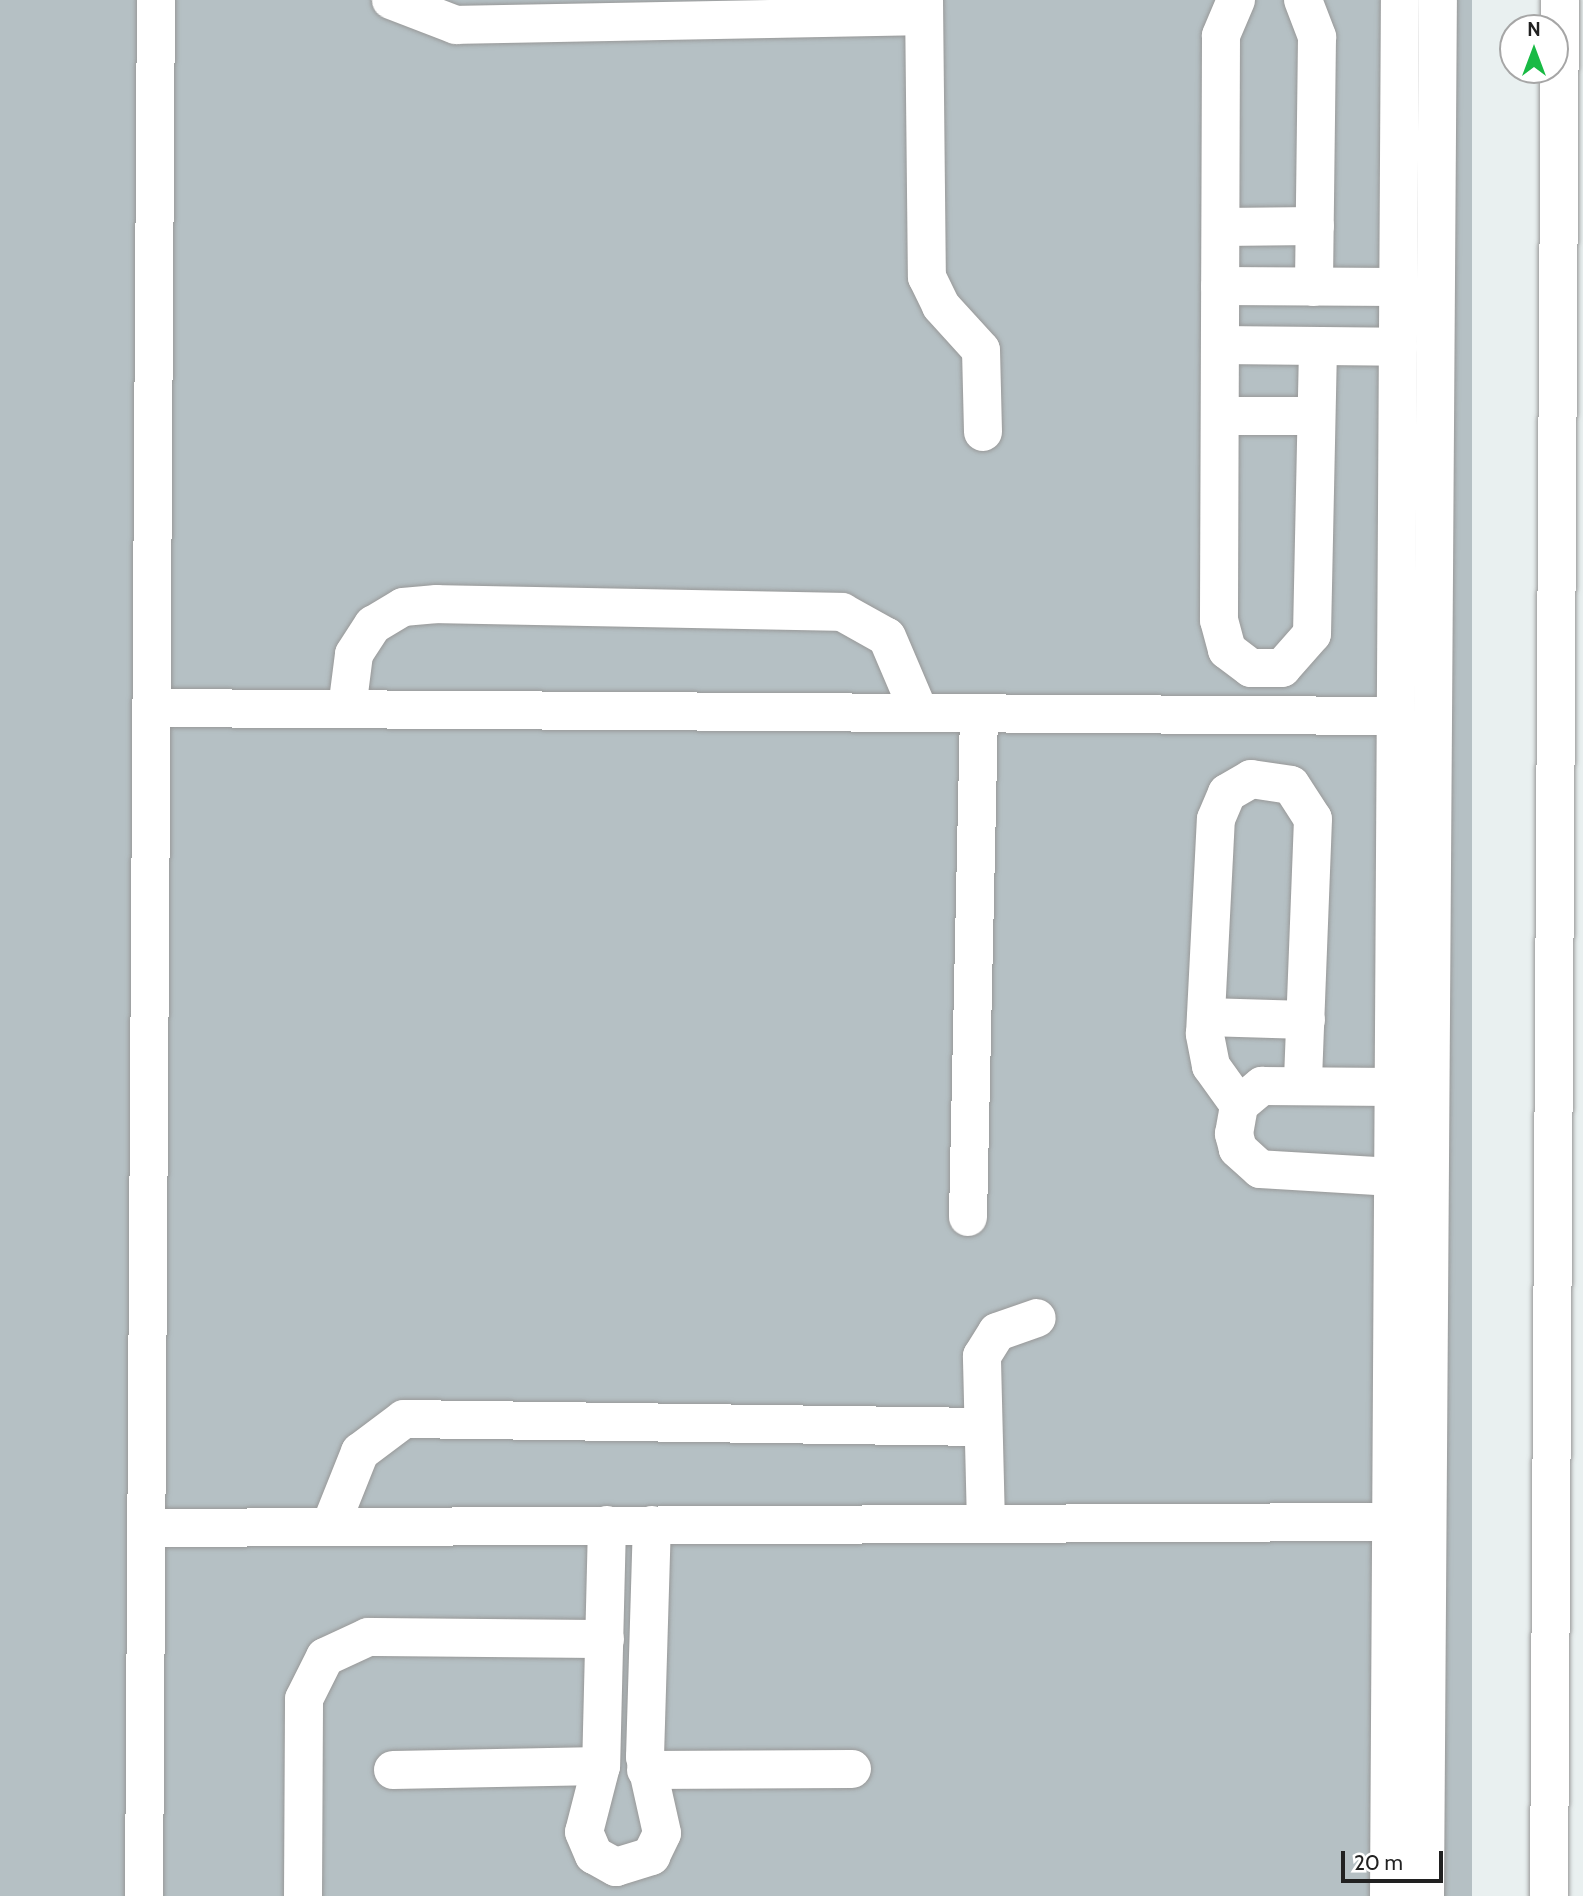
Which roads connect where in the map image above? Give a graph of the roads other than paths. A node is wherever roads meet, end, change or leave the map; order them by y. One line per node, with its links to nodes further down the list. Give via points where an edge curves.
1 (156, 0): 21 (street)
2 (391, 0): 8 (street, via 456,24)
3 (1236, 0): 11 (street, via 1221,36)
4 (1303, 0): 10 (street, via 1317,37)
5 (1400, 0): 14 (street)
6 (1438, 0): 27 (street)
7 (1560, 0): 9 (street)
8 (924, 8): 20 (street, via 927,277 941,306 981,350)
9 (1571, 188): 52 (street)
10 (1315, 226): 11 (street); 13 (street)
11 (1220, 227): 12 (street)
12 (1220, 286): 13 (street); 15 (street)
13 (1314, 287): 14 (street)
14 (1398, 287): 17 (street)
15 (1220, 345): 16 (street); 18 (street)
16 (1318, 346): 17 (street); 19 (street)
17 (1398, 347): 25 (street)
18 (1220, 416): 19 (street); 19 (street, via 1220,635 1238,661 1267,670 1296,660 1312,634)
19 (1316, 416)
20 (983, 432)
21 (154, 708): 22 (street); 42 (street)
22 (347, 709): 23 (street); 23 (street, via 354,654 373,625 403,607 437,604 842,612 887,637)
23 (919, 712): 24 (street)
24 (979, 713): 25 (street); 34 (street)
25 (1396, 716): 26 (street)
26 (1395, 899): 27 (street); 31 (street)
27 (1432, 900): 51 (street)
28 (1206, 1017): 29 (street); 29 (street, via 1216,819 1227,793 1265,777 1302,794 1313,819); 32 (street, via 1211,1066)
29 (1306, 1020): 30 (street)
30 (1303, 1084): 31 (street); 32 (street, via 1262,1086)
31 (1394, 1087): 33 (street)
32 (1240, 1105): 33 (street, via 1234,1134 1238,1149 1260,1170)
33 (1393, 1177): 37 (street)
34 (968, 1217)
35 (1037, 1318): 36 (street, via 1009,1324 988,1343 980,1371)
36 (982, 1427): 38 (street); 41 (street, via 413,1418 387,1427 360,1452)
37 (1391, 1521): 38 (street); 50 (street)
38 (986, 1524): 40 (street)
39 (607, 1525): 40 (street); 41 (street); 43 (street)
40 (652, 1525): 47 (street)
41 (330, 1527): 42 (street)
42 (147, 1528): 48 (street)
43 (604, 1639): 44 (street); 49 (street, via 368,1637 326,1657 304,1699)
44 (601, 1766): 46 (street); 47 (street, via 584,1832 594,1855 616,1867 641,1863 659,1845 661,1821)
45 (852, 1769): 47 (street)
46 (394, 1770)
47 (646, 1770)
48 (144, 1896)
49 (303, 1896)
50 (1389, 1896)
51 (1425, 1896)
52 (1549, 1896)

